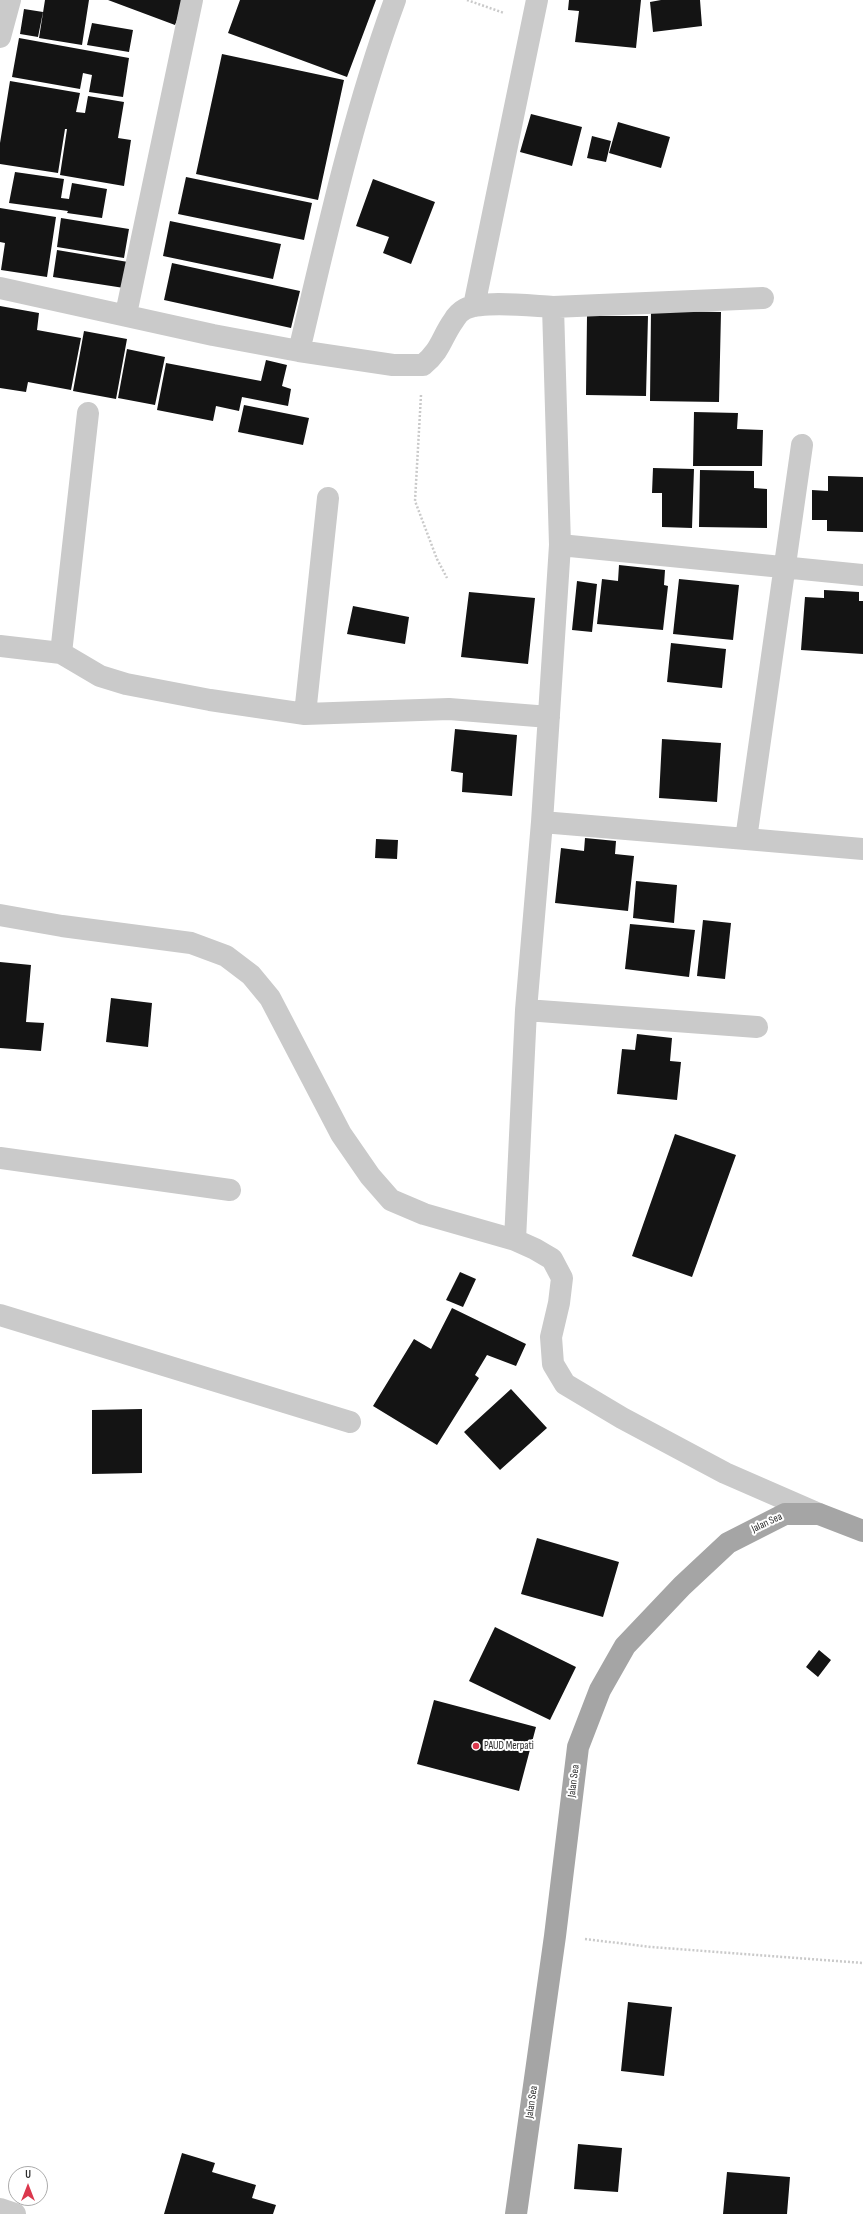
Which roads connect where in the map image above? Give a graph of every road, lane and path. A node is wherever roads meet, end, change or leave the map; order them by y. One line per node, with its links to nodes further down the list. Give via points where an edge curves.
1 (10, 0): 6 (street)
2 (192, 0): 11 (street)
3 (395, 0): 12 (street, via 359,112)
4 (466, 0): 5 (path, via 510,14)
5 (535, 8): 9 (street)
6 (0, 37)
7 (0, 288): 11 (street)
8 (763, 298): 10 (street)
9 (474, 306): 10 (street); 13 (street, via 463,310 454,320 438,350)
10 (553, 307): 17 (street)
11 (126, 314): 12 (street, via 213,335)
12 (298, 351): 13 (street, via 393,365)
13 (423, 365): 20 (path, via 415,501)
14 (88, 413): 22 (street)
15 (802, 445): 18 (street)
16 (328, 498): 23 (street)
17 (560, 545): 18 (street); 24 (street)
18 (786, 567): 19 (street); 26 (street)
19 (863, 575)
20 (447, 578)
21 (0, 646): 22 (street)
22 (61, 653): 23 (street, via 100,676 126,684)
23 (305, 714): 24 (street, via 450,709)
24 (549, 717): 25 (street)
25 (542, 822): 26 (street); 29 (street)
26 (746, 839): 27 (street)
27 (863, 849)
28 (0, 915): 33 (street, via 190,943 226,956 251,975 270,998 341,1134 370,1176 391,1200 424,1214)
29 (526, 1010): 30 (street); 33 (street)
30 (757, 1027)
31 (0, 1158): 32 (street)
32 (230, 1190)
33 (515, 1240): 36 (street, via 552,1259 562,1278 551,1337 553,1364 565,1384 622,1418 725,1473)
34 (0, 1315): 35 (street)
35 (350, 1422)
36 (819, 1514): 37 (main road, Jalan Sea); 38 (main road, Jalan Sea, via 785,1514 728,1543 682,1586 625,1646 600,1690 578,1746)
37 (863, 1531)
38 (555, 1936): 39 (path, via 651,1948); 42 (main road, Jalan Sea)
39 (863, 1963)
40 (0, 2209): 41 (street)
41 (15, 2214)
42 (516, 2214)

